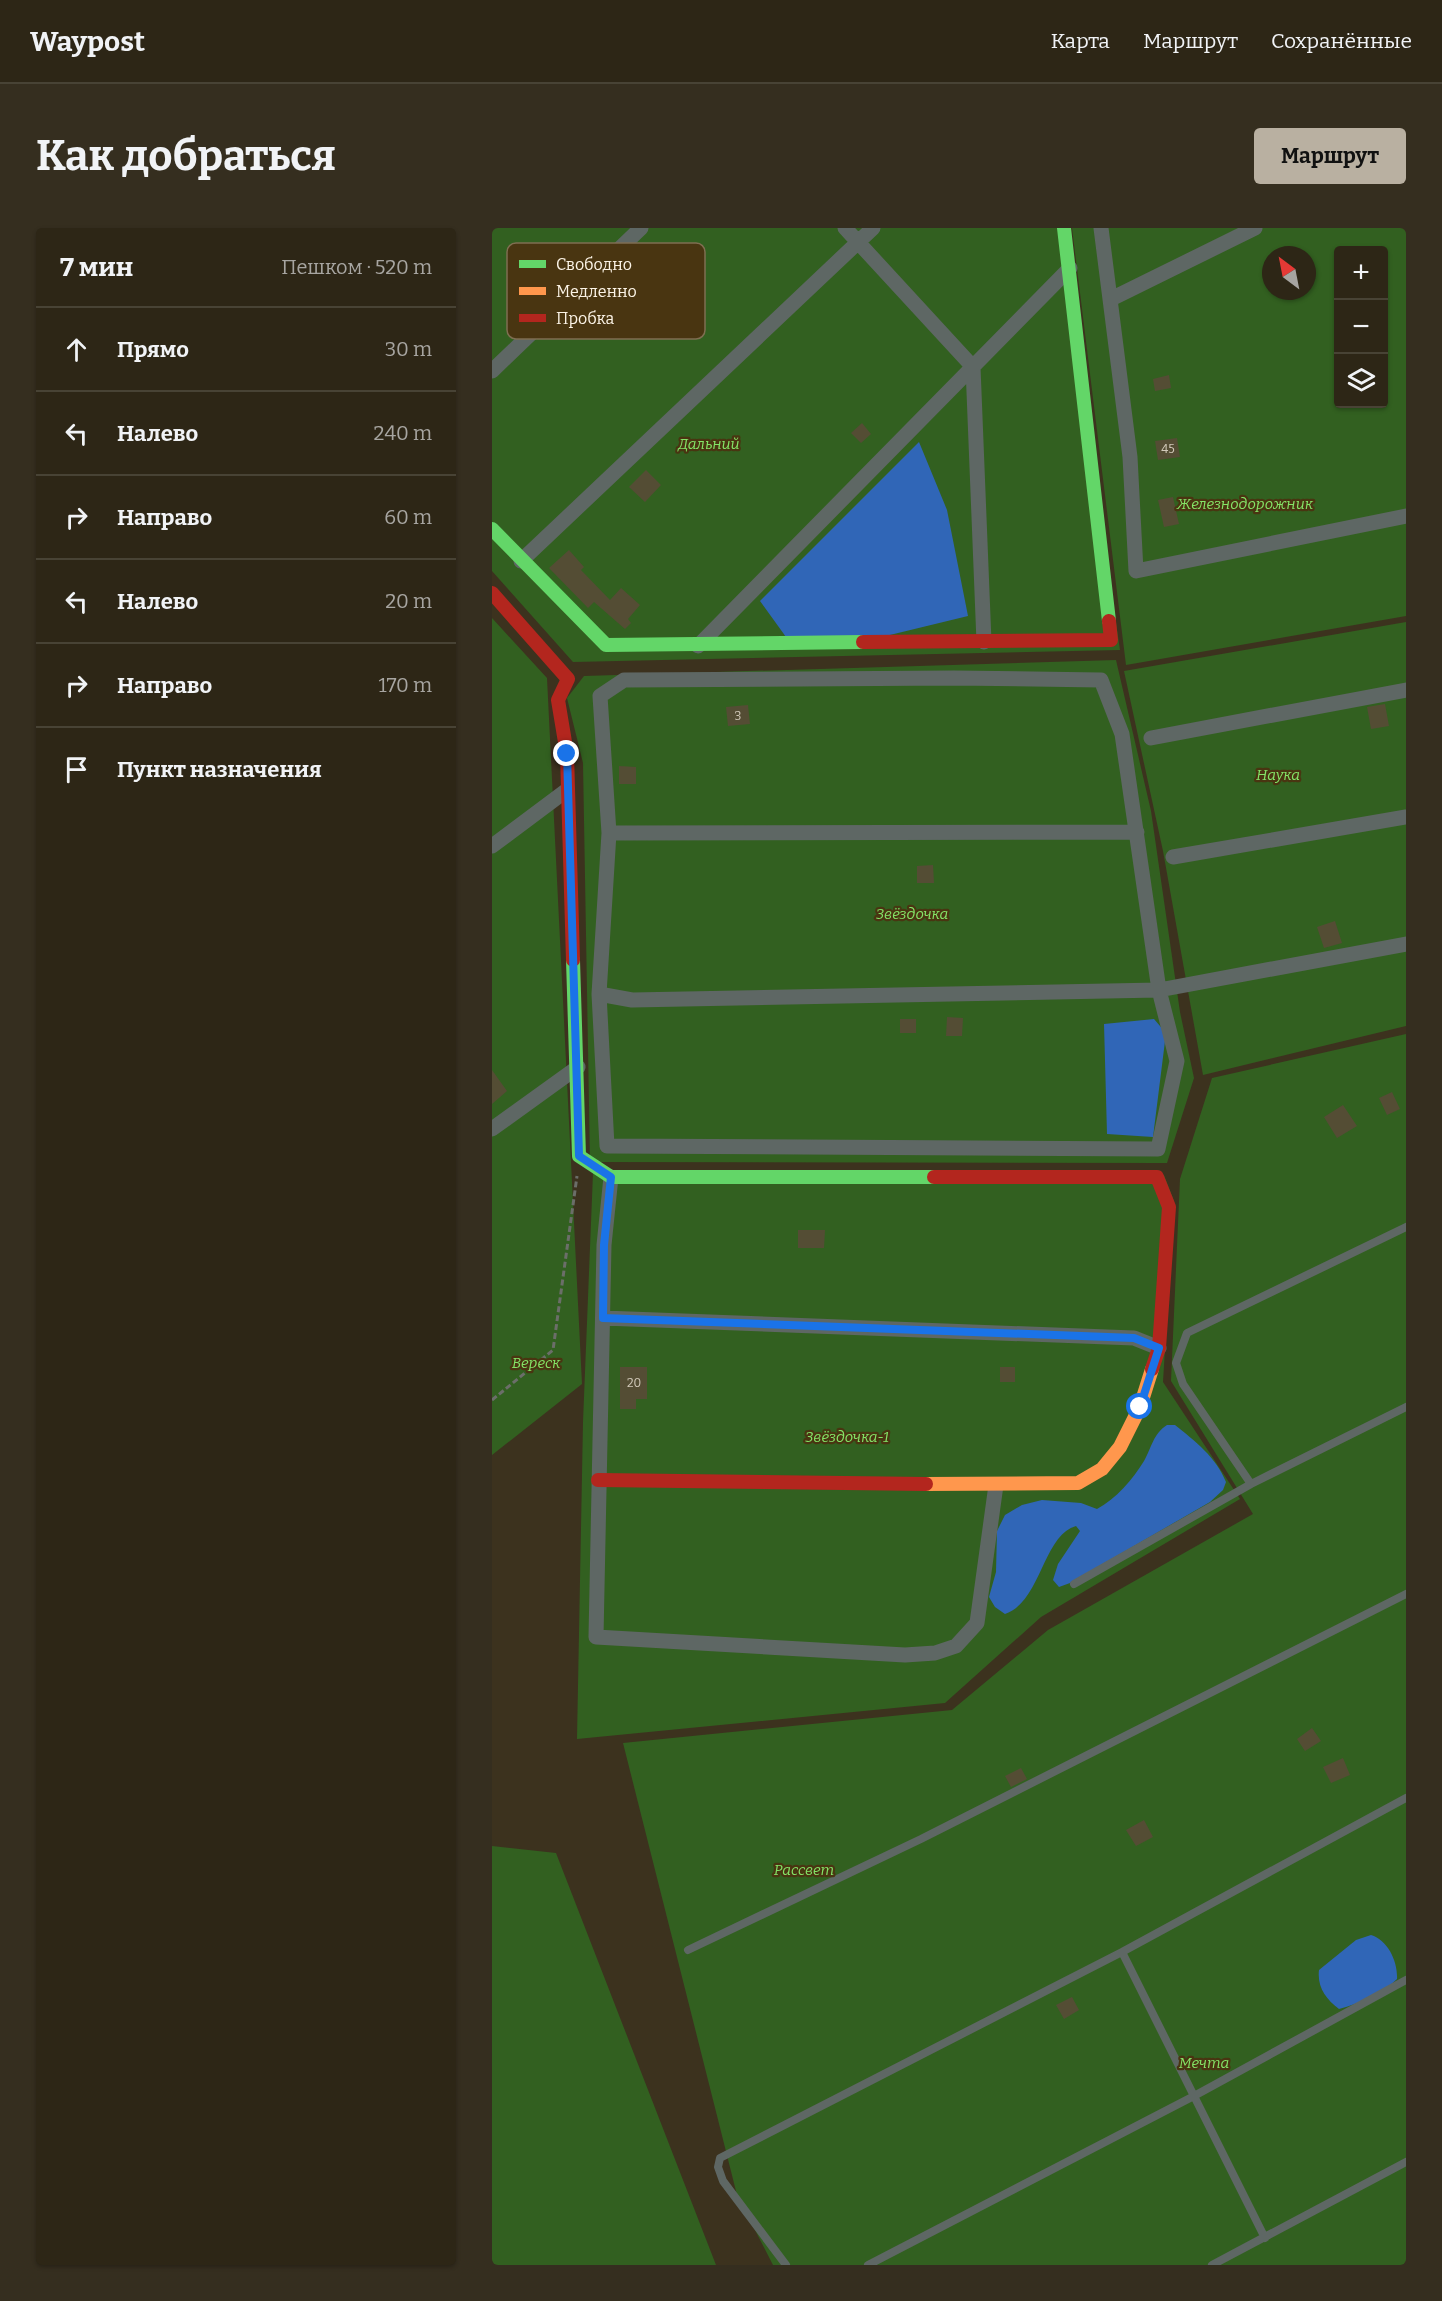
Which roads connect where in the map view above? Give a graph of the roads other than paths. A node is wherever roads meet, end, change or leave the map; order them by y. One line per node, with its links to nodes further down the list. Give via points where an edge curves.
1 (641, 228): 8 (street)
2 (845, 228): 7 (street)
3 (873, 228): 7 (street)
4 (1064, 228): 9 (street)
5 (1101, 228): 10 (street)
6 (1255, 228): 10 (street)
7 (860, 242): 12 (street); 16 (street)
8 (625, 243)
9 (1070, 268): 12 (street); 18 (street, via 1111,640)
10 (1111, 299): 14 (street, via 1130,457 1136,571)
11 (525, 339): 13 (street)
12 (973, 367): 18 (street); 19 (street)
13 (492, 371)
14 (1406, 516)
15 (492, 529): 16 (street)
16 (521, 561): 19 (street, via 606,645)
17 (492, 593): 22 (street, via 568,679 558,700 567,754)
18 (984, 642): 19 (street)
19 (698, 646)
20 (1406, 690): 21 (street)
21 (1151, 738)
22 (567, 790): 26 (street); 31 (street)
23 (1406, 817): 27 (street)
24 (1137, 832): 25 (street); 25 (street, via 1122,734 1101,680 931,678 624,680 600,696); 29 (street)
25 (609, 833): 30 (street)
26 (492, 846)
27 (1173, 857)
28 (1406, 944): 29 (street)
29 (1159, 990): 30 (street, via 632,1000); 30 (street, via 1177,1061 1158,1149 607,1146)
30 (600, 994)
31 (578, 1067): 32 (street); 33 (street, via 579,1156)
32 (492, 1129)
33 (611, 1177): 35 (street, via 604,1245); 36 (street, via 1157,1177 1169,1208)
34 (1406, 1227): 39 (lane, via 1187,1333 1176,1363 1183,1384)
35 (603, 1318): 36 (street, via 1134,1338); 38 (street)
36 (1159, 1348): 40 (street, via 1140,1407 1120,1447 1102,1469 1078,1483)
37 (1406, 1407): 39 (lane)
38 (598, 1480): 40 (street); 40 (street, via 596,1637 905,1654 935,1653 956,1646 977,1623)
39 (1251, 1484): 41 (lane)
40 (996, 1485)
41 (1074, 1584)
42 (1406, 1594): 44 (lane, via 921,1839)
43 (1406, 1798): 45 (lane)
44 (688, 1950)
45 (1122, 1952): 47 (lane); 50 (lane, via 720,2158 718,2167 723,2181)
46 (1406, 1980): 47 (lane)
47 (1194, 2096): 49 (lane); 51 (lane)
48 (1406, 2162): 49 (lane)
49 (1265, 2238): 52 (lane)
50 (786, 2265)
51 (868, 2265)
52 (1212, 2265)

